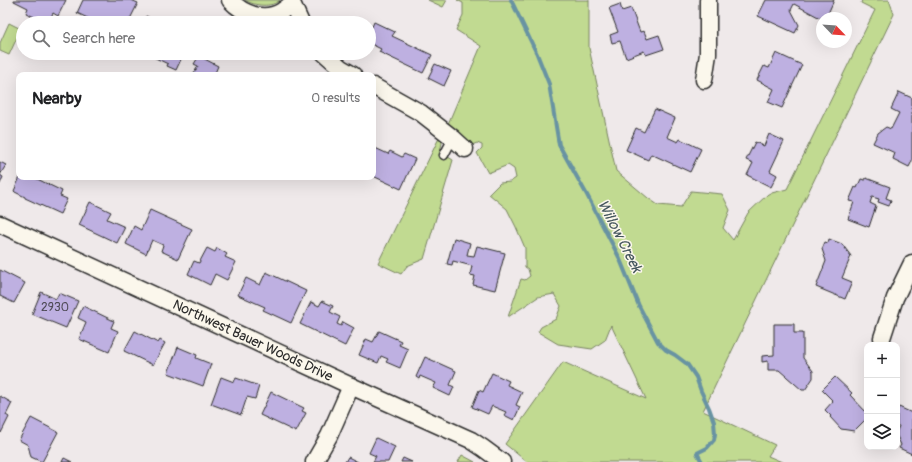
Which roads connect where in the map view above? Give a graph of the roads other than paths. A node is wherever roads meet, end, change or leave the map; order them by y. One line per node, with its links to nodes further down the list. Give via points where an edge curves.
1 (230, 0): 3 (street, via 246,12 257,16 270,16 282,12)
2 (708, 0): 7 (street, via 708,54)
3 (292, 2): 4 (street)
4 (298, 16)
5 (332, 60): 6 (street)
6 (348, 72)
7 (704, 80)
8 (376, 88): 9 (street, via 421,113)
9 (453, 138): 10 (street); 11 (lane)
10 (465, 149)
11 (444, 155)
12 (0, 224): 15 (street, Northwest Bauer Woods Drive)
13 (912, 263): 14 (street, via 895,298)
14 (882, 338)
15 (351, 386): 16 (street, via 329,436); 17 (street, Northwest Bauer Woods Drive, via 471,440)
16 (314, 462)
17 (502, 462)

